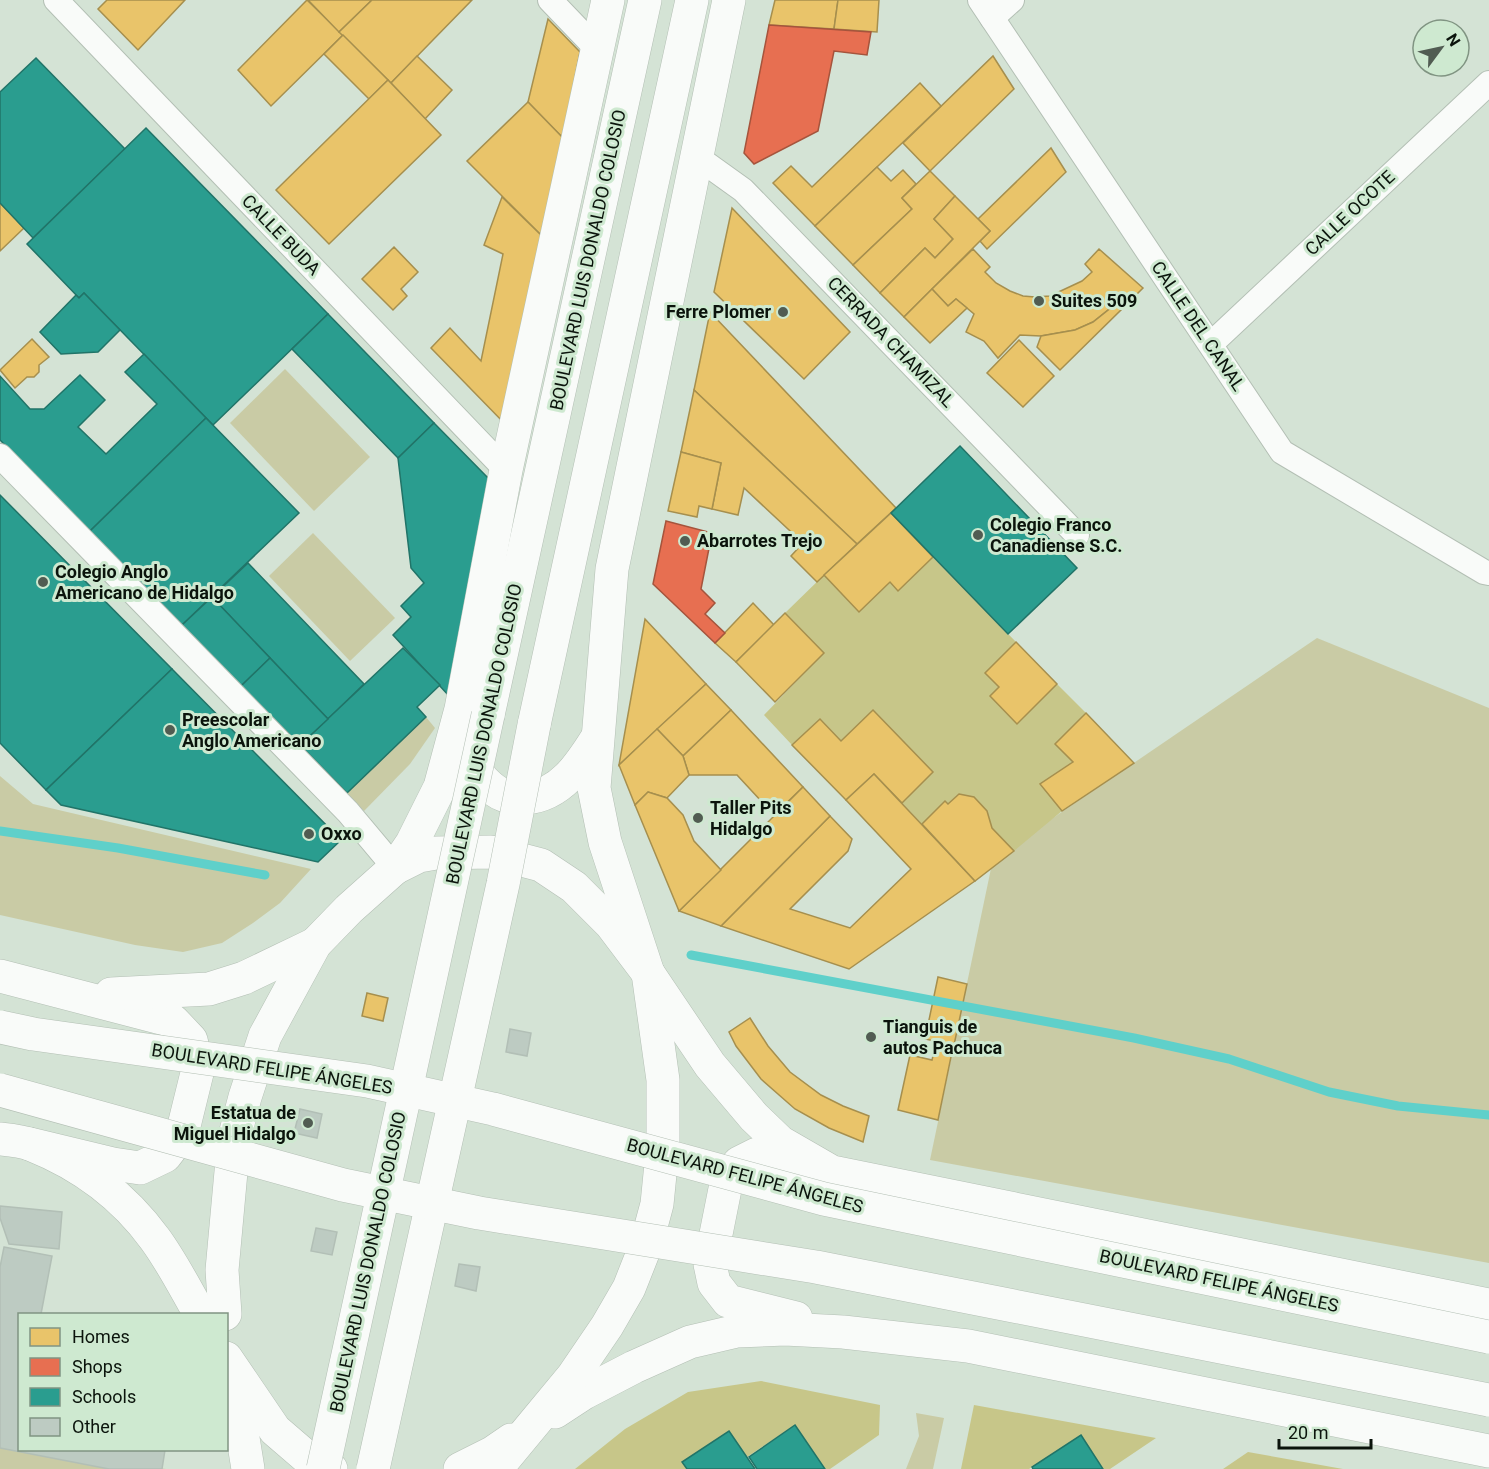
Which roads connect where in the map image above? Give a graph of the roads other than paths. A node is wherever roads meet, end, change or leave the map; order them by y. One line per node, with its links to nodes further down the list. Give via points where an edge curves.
1 (56, 0): 14 (street, CALLE BUDA)
2 (550, 0): 9 (street)
3 (608, 0): 9 (main road, BOULEVARD LUIS DONALDO COLOSIO)
4 (645, 0): 38 (main road, BOULEVARD LUIS DONALDO COLOSIO, bridge)
5 (692, 0): 40 (main road, bridge, via 534,724 504,884)
6 (729, 0): 11 (main road)
7 (1012, 0): 8 (street)
8 (986, 9): 12 (street, CALLE DEL CANAL)
9 (597, 49): 14 (main road, BOULEVARD LUIS DONALDO COLOSIO)
10 (1489, 83): 12 (street, CALLE OCOTE)
11 (697, 157): 15 (street, CERRADA CHAMIZAL, via 743,190); 18 (main road, via 612,568)
12 (1211, 344): 16 (street, CALLE DEL CANAL, via 1282,452)
13 (0, 456): 19 (street, via 348,812)
14 (506, 470): 17 (main road, BOULEVARD LUIS DONALDO COLOSIO)
15 (1077, 535)
16 (1487, 570)
17 (462, 709): 18 (main road, via 465,750 483,780 511,799 537,797 561,784); 19 (main road, BOULEVARD LUIS DONALDO COLOSIO, via 440,787)
18 (597, 738): 21 (main road, via 594,788 605,842)
19 (395, 868): 20 (main road, BOULEVARD LUIS DONALDO COLOSIO); 21 (main road, via 419,856 470,851 491,852 541,865 574,887 611,924)
20 (315, 944): 23 (main road, via 244,978 208,989); 30 (main road, BOULEVARD LUIS DONALDO COLOSIO, via 265,1036 234,1139 222,1270)
21 (648, 973): 27 (main road, via 710,1065 754,1117 780,1142); 35 (main road, via 663,1080 663,1144 657,1204 629,1288 608,1326)
22 (0, 976): 23 (main road)
23 (77, 994): 26 (main road, via 173,1021 191,1040 198,1069 182,1134 165,1156 140,1168)
24 (0, 1027): 32 (main road, BOULEVARD FELIPE ÁNGELES, bridge, via 367,1081 493,1109 824,1199)
25 (0, 1090): 34 (main road, bridge, via 354,1188 479,1213 816,1267)
26 (15, 1141): 29 (main road, via 71,1164 107,1186 155,1239)
27 (831, 1172): 28 (main road); 31 (main road, via 758,1154 739,1163 727,1179 710,1264 714,1283 728,1301)
28 (1489, 1305)
29 (199, 1313)
30 (225, 1313)
31 (843, 1332): 35 (main road, via 737,1331 690,1342 584,1393); 36 (main road, via 968,1346)
32 (1489, 1337)
33 (229, 1363): 37 (main road); 39 (main road, via 275,1430 311,1461)
34 (1489, 1400)
35 (535, 1424): 41 (main road); 42 (main road)
36 (1489, 1451)
37 (248, 1469)
38 (323, 1469)
39 (332, 1469)
40 (373, 1469)
41 (460, 1469)
42 (496, 1469)

